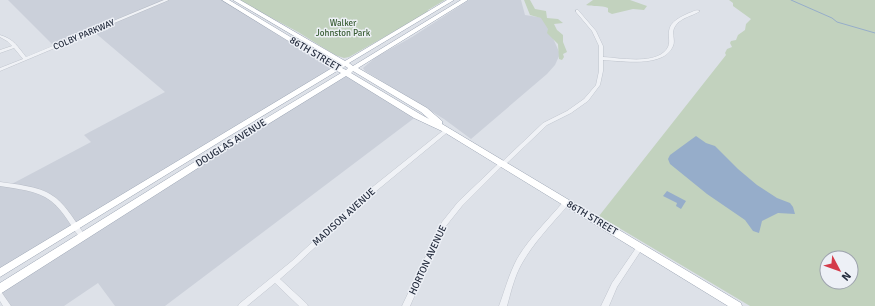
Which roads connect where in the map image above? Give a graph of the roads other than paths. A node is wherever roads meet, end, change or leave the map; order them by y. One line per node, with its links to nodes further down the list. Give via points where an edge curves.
1 (167, 0): 12 (street, COLBY PARKWAY)
2 (225, 0): 13 (main road, 86TH STREET)
3 (236, 0): 13 (main road, 86TH STREET)
4 (451, 0): 13 (main road, DOUGLAS AVENUE)
5 (465, 0): 14 (main road, DOUGLAS AVENUE)
6 (577, 11): 11 (street, HORTON AVENUE, via 594,31 600,46)
7 (698, 11): 11 (street, via 675,23 671,31 672,44 660,56 636,60)
8 (0, 36): 9 (street, via 8,38)
9 (15, 46): 10 (street); 12 (street)
10 (0, 52)
11 (601, 58): 20 (street, HORTON AVENUE, via 600,79 591,96 578,107 545,124)
12 (25, 59): 15 (street, COLBY PARKWAY)
13 (341, 65): 14 (main road, 86TH STREET); 16 (main road, 86TH STREET); 18 (main road, DOUGLAS AVENUE)
14 (353, 68): 16 (main road, DOUGLAS AVENUE); 17 (main road, 86TH STREET, via 424,110)
15 (0, 70)
16 (345, 72): 17 (main road, 86TH STREET, via 417,116); 19 (main road, DOUGLAS AVENUE)
17 (447, 130): 20 (main road, 86TH STREET); 27 (street, MADISON AVENUE, via 367,195)
18 (223, 136): 19 (main road, via 227,138 226,144); 23 (main road, DOUGLAS AVENUE)
19 (199, 164): 24 (main road, DOUGLAS AVENUE)
20 (502, 164): 22 (main road, 86TH STREET); 34 (street, HORTON AVENUE, via 460,204 444,224)
21 (0, 184): 23 (street, via 46,195 59,206)
22 (566, 202): 25 (main road, 86TH STREET); 35 (street, via 519,262)
23 (75, 228): 24 (street); 26 (main road, DOUGLAS AVENUE)
24 (83, 237): 28 (main road, DOUGLAS AVENUE)
25 (640, 247): 30 (main road, 86TH STREET); 36 (street, via 614,285)
26 (0, 274)
27 (275, 279): 32 (street, MADISON AVENUE); 33 (street)
28 (0, 289)
29 (0, 295): 31 (street)
30 (725, 303): 37 (main road, 86TH STREET)
31 (7, 306)
32 (242, 306)
33 (304, 306)
34 (406, 306)
35 (503, 306)
36 (605, 306)
37 (737, 306)

